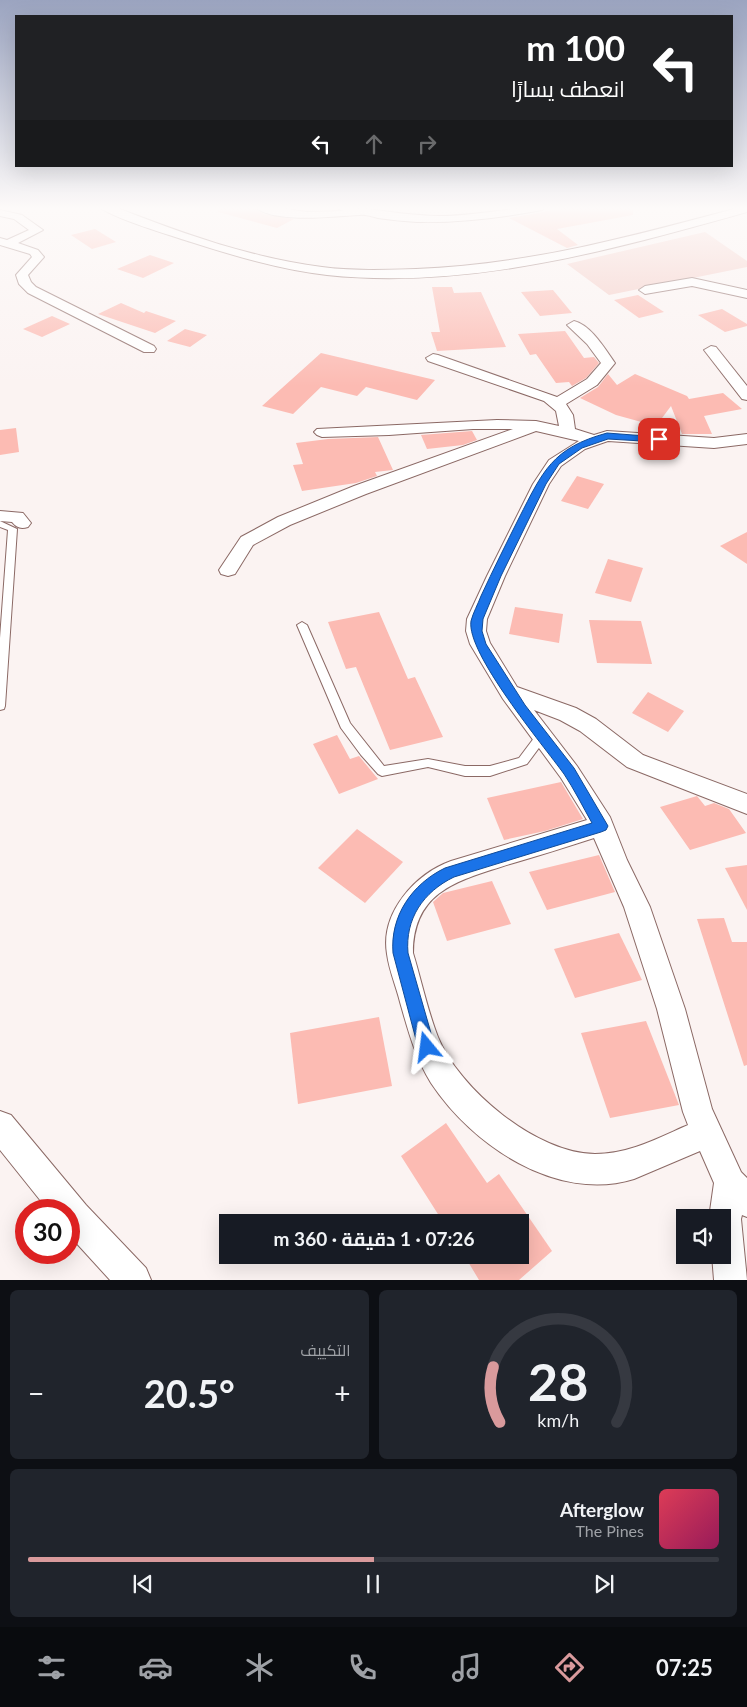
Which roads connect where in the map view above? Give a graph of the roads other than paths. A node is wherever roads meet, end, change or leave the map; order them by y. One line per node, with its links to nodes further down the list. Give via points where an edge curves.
1 (30, 267): 7 (street, via 22,275 32,290)
2 (302, 267): 3 (street, via 377,273)
3 (497, 267)
4 (645, 290): 5 (street, via 692,282)
5 (747, 294)
6 (574, 325): 11 (street, via 592,341 608,363 595,380)
7 (149, 349)
8 (711, 350): 10 (street)
9 (433, 358): 11 (street, via 537,393)
10 (747, 396)
11 (557, 403): 13 (street, via 567,415)
12 (536, 426): 13 (street); 14 (street, via 474,424); 20 (street, via 284,521 247,542)
13 (566, 430): 16 (street)
14 (322, 432)
15 (747, 439): 16 (street, via 714,443 607,436)
16 (593, 440): 23 (street, via 555,463 541,484 477,619 480,644)
17 (0, 516): 19 (street, via 17,517)
18 (0, 524): 21 (lane, via 13,529)
19 (22, 524)
20 (228, 570)
21 (3, 623): 24 (lane)
22 (302, 625): 25 (lane, via 346,725 382,771 428,764 465,771 490,770 523,761)
23 (510, 693): 25 (street); 26 (street, via 568,714 635,761)
24 (0, 706)
25 (541, 736): 27 (street, via 569,772)
26 (747, 804)
27 (601, 826): 29 (street, via 637,906 671,1009 698,1112); 29 (street, via 450,872 417,895 402,923 399,939 400,953 427,1047 440,1072 480,1118 526,1149 565,1164 601,1170 622,1167)
28 (0, 1126): 31 (street, via 74,1216)
29 (707, 1132): 30 (street)
30 (739, 1192): 32 (street, via 725,1219)
31 (134, 1280)
32 (731, 1280)

